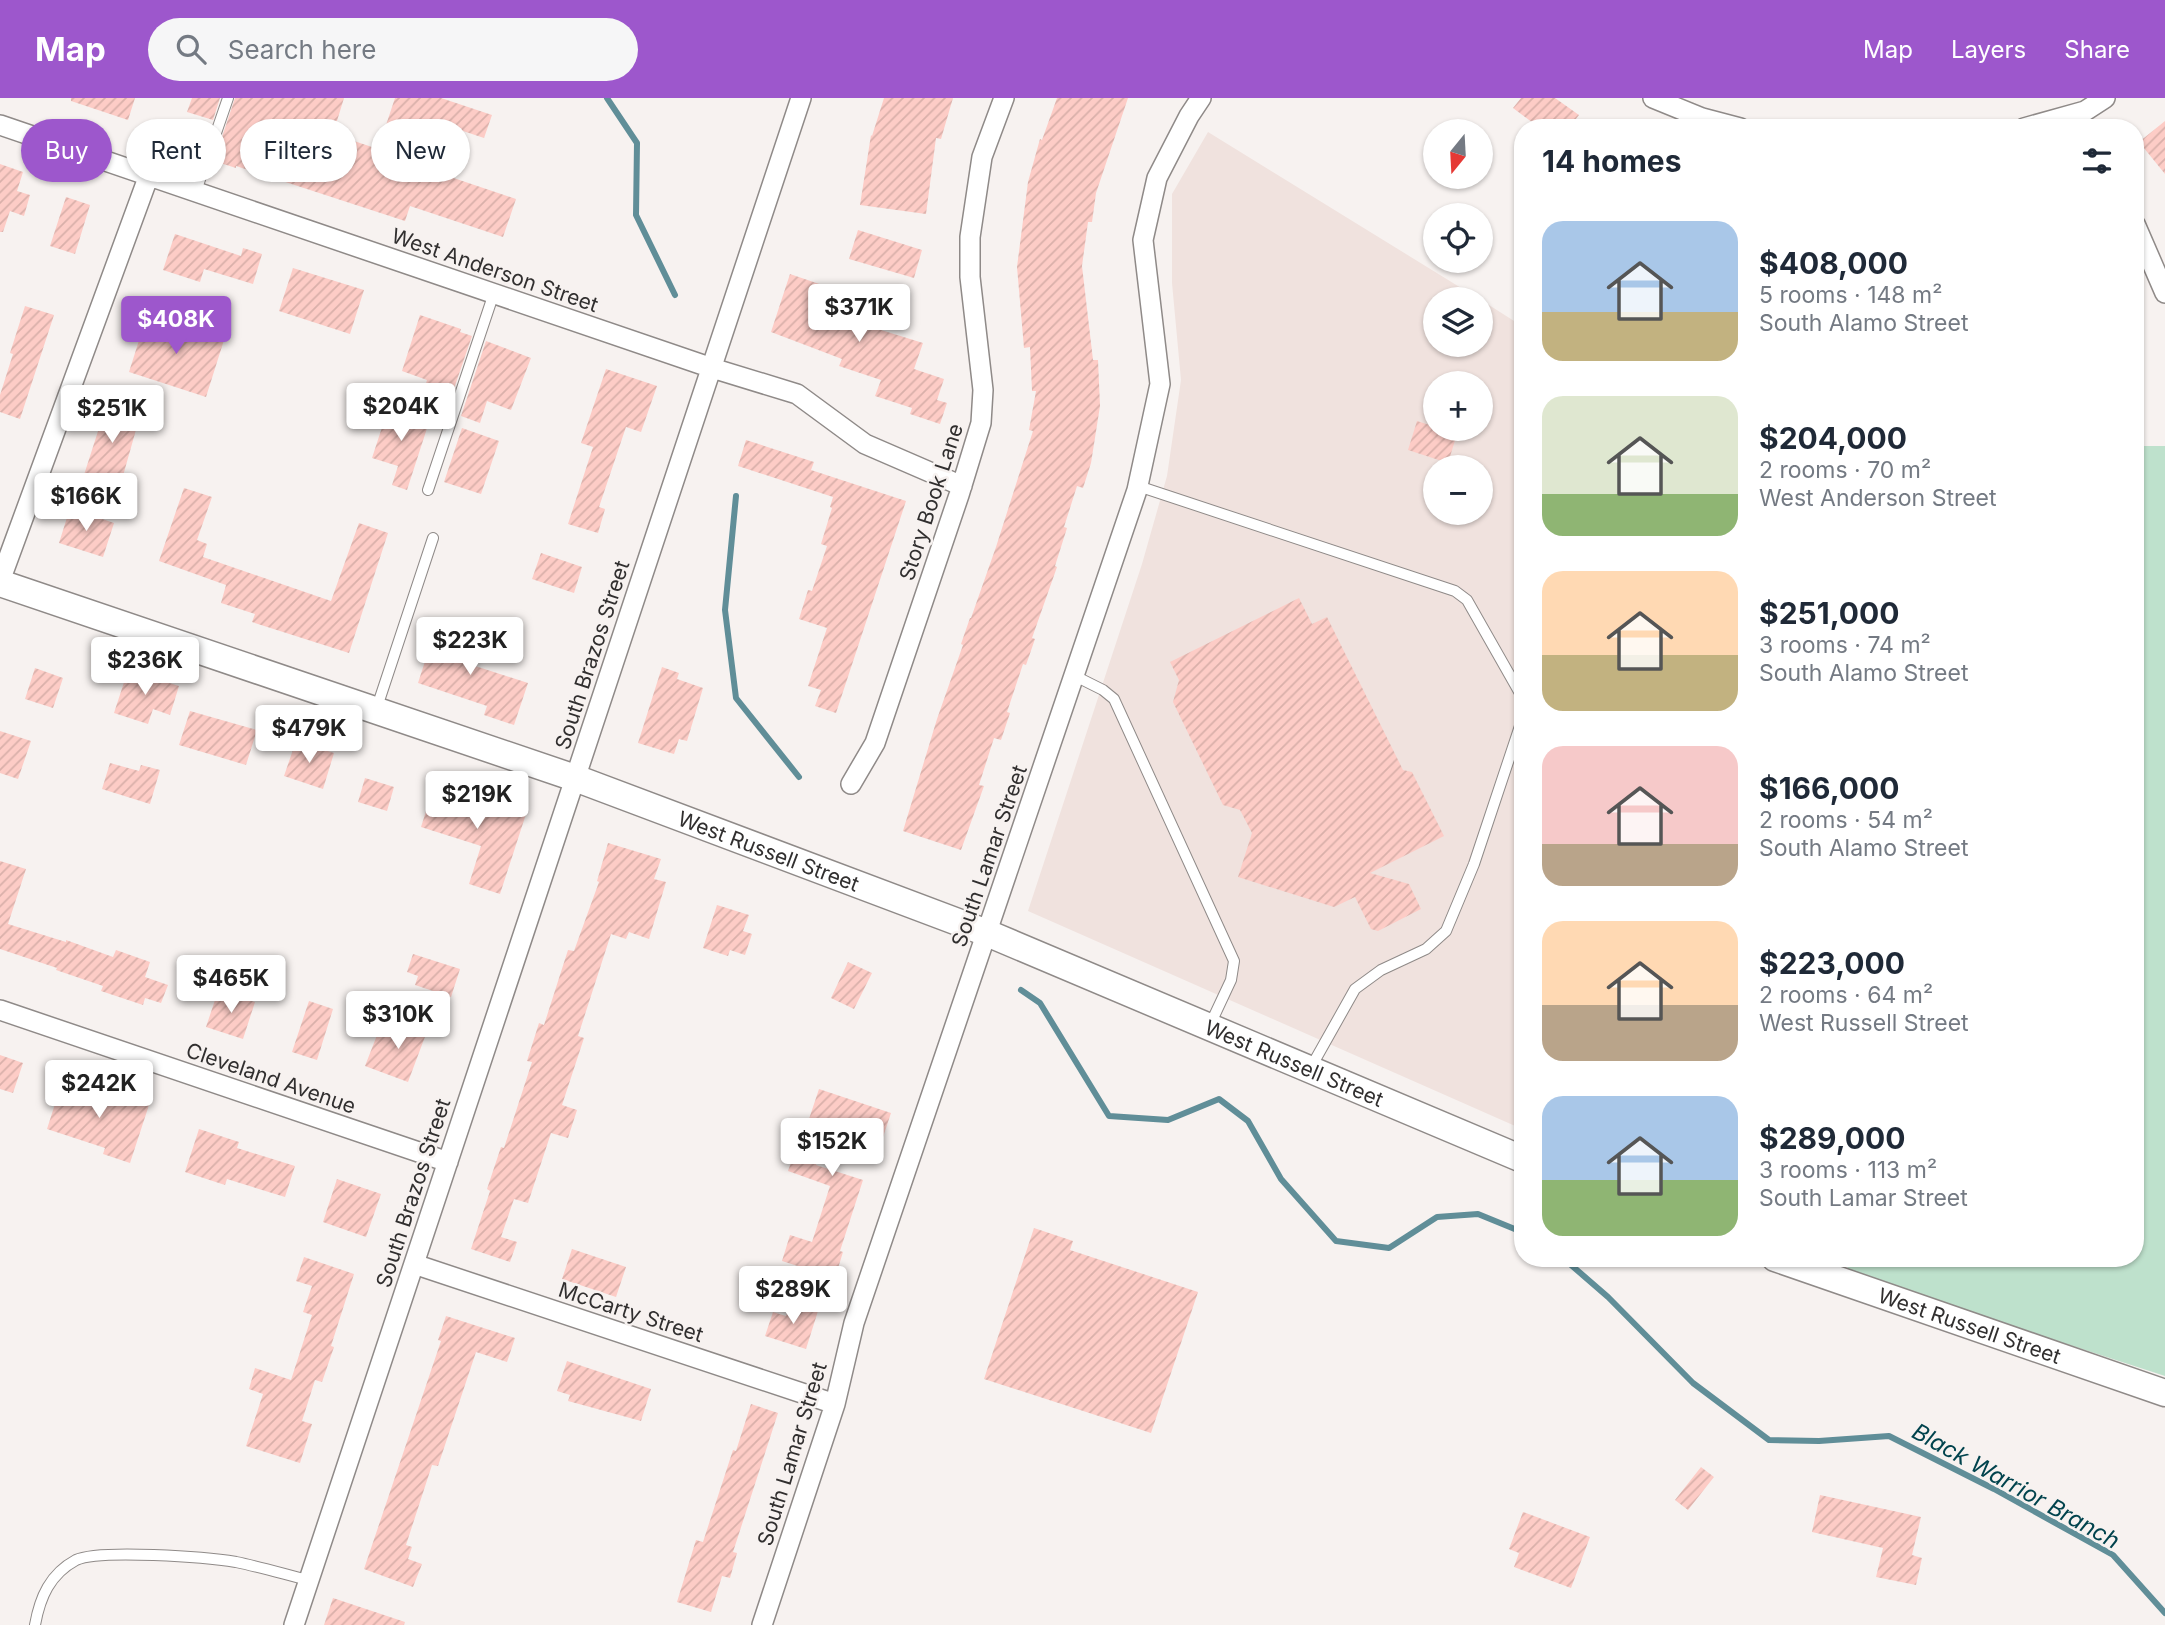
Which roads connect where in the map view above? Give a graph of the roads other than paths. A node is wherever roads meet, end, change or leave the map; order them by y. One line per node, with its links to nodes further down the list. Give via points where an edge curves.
1 (228, 98): 13 (lane)
2 (802, 98): 17 (street, South Brazos Street)
3 (1004, 98): 18 (street, Story Book Lane, via 982,157 970,237 983,390 981,423)
4 (1201, 98): 19 (street, South Lamar Street, via 1157,178 1143,240 1160,384)
5 (1653, 98): 7 (street)
6 (2105, 98): 8 (street)
7 (1706, 119)
8 (2089, 119)
9 (0, 125): 10 (street, West Anderson Street)
10 (126, 167)
11 (146, 182): 22 (street)
12 (170, 182): 13 (street, West Anderson Street)
13 (196, 191): 15 (street, West Anderson Street)
14 (2144, 245): 16 (street)
15 (494, 293): 17 (street, West Anderson Street); 20 (lane)
16 (2165, 293)
17 (712, 368): 18 (street, West Anderson Street, via 797,394 865,444); 27 (street, South Brazos Street)
18 (962, 486): 28 (street, Story Book Lane, via 875,743)
19 (1138, 486): 23 (street, South Lamar Street); 24 (lane, via 1455,590 1467,600)
20 (428, 490)
21 (433, 538): 25 (lane)
22 (0, 582): 25 (street, West Russell Street)
23 (1074, 676): 29 (street, South Lamar Street); 31 (lane, via 1114,699 1234,961 1231,980)
24 (1514, 683)
25 (376, 711): 27 (street, West Russell Street)
26 (1514, 742): 32 (lane, via 1474,864 1446,931 1426,949 1381,970 1355,989)
27 (575, 778): 29 (street, West Russell Street); 34 (street, South Brazos Street)
28 (851, 784)
29 (987, 933): 31 (street, West Russell Street); 38 (street, South Lamar Street, via 854,1323)
30 (0, 1010): 34 (street, Cleveland Avenue)
31 (1209, 1027): 32 (street, West Russell Street)
32 (1310, 1069): 33 (street, West Russell Street)
33 (1514, 1156)
34 (448, 1162): 35 (street, South Brazos Street)
35 (414, 1264): 38 (street, McCarty Street); 39 (street, South Brazos Street)
36 (1801, 1267): 37 (street, West Russell Street)
37 (2165, 1393)
38 (835, 1404): 42 (street, South Lamar Street)
39 (308, 1580): 40 (lane, via 234,1562 122,1553 78,1559 51,1580); 41 (street, South Brazos Street)
40 (35, 1625)
41 (294, 1625)
42 (762, 1625)

